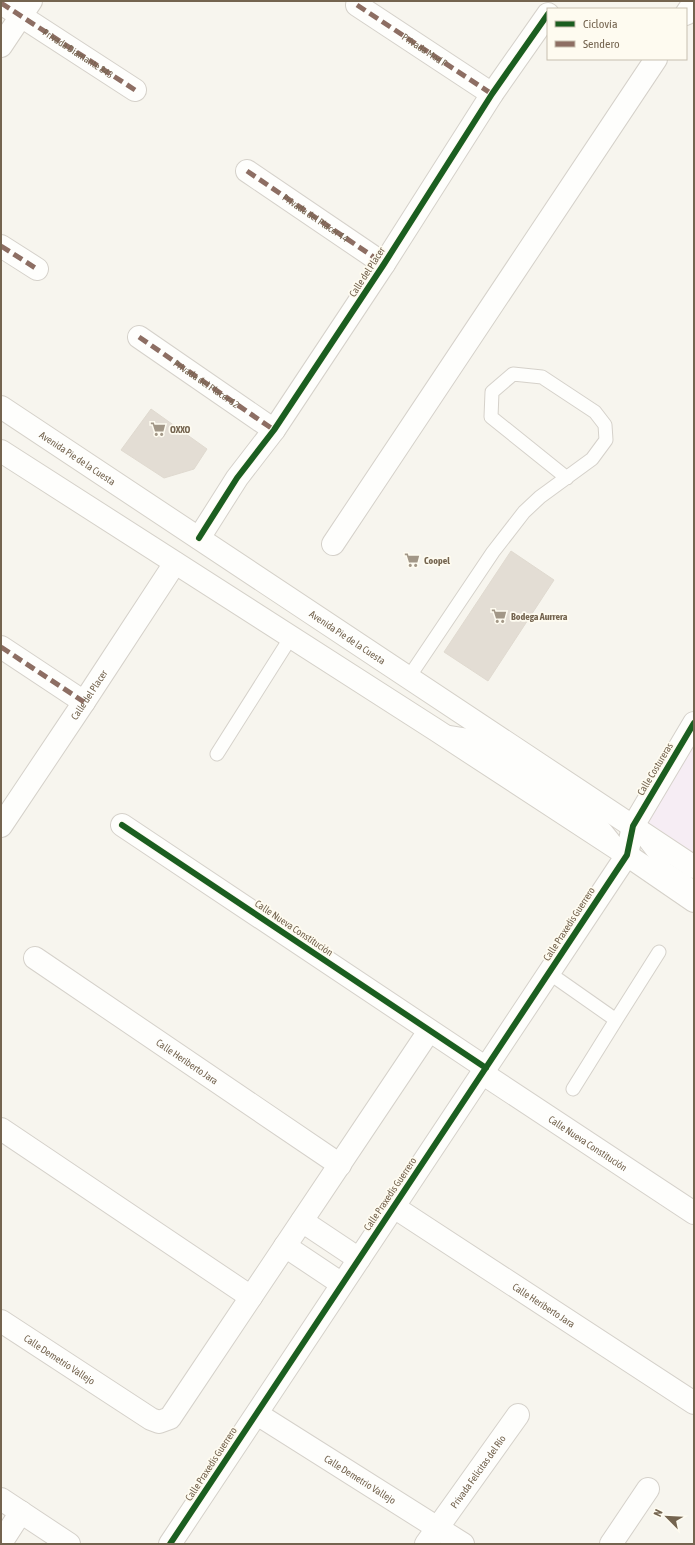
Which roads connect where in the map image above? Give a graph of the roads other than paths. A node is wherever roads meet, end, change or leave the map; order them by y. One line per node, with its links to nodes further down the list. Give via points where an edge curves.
1 (694, 2): 5 (street)
2 (1, 3): 4 (street, Privada Diamante 843)
3 (357, 5): 10 (street, Privada Mod F)
4 (26, 9): 7 (street); 9 (street, Privada Diamante 843)
5 (687, 12)
6 (547, 15): 10 (street, Calle del Placer)
7 (1, 46)
8 (655, 60): 21 (street)
9 (135, 90)
10 (492, 94): 13 (street, Calle del Placer)
11 (247, 171): 13 (street, Privada del Placer 44)
12 (1, 246): 14 (street)
13 (384, 264): 17 (street, Calle del Placer)
14 (38, 269)
15 (139, 337): 17 (street, Privada del Placer 62)
16 (1, 407): 20 (street, Avenida Pie de la Cuesta)
17 (274, 430): 20 (street, Calle del Placer, via 237,478)
18 (1, 451): 22 (street)
19 (567, 478): 19 (lane, via 592,459 606,440 605,425 595,412 542,377 513,374 492,392 491,417); 25 (lane, via 524,512 493,552)
20 (198, 538): 25 (street, Avenida Pie de la Cuesta)
21 (333, 544)
22 (175, 563): 23 (street); 26 (street, Calle del Placer)
23 (291, 637): 28 (lane); 32 (street)
24 (1, 647): 26 (street)
25 (409, 678): 31 (street, Avenida Pie de la Cuesta)
26 (84, 702): 30 (street, Calle del Placer)
27 (694, 722): 31 (street, Calle Costureras)
28 (217, 754)
29 (122, 825): 40 (street, Calle Nueva Constitución)
30 (1, 826)
31 (633, 826): 32 (street, Calle Costureras); 33 (street, Avenida Pie de la Cuesta); 34 (lane, via 666,869)
32 (627, 855): 35 (street); 38 (street, Calle Praxedis Guerrero)
33 (694, 867)
34 (694, 887)
35 (694, 901)
36 (659, 952): 39 (lane)
37 (35, 958): 44 (street, Calle Heriberto Jara)
38 (549, 974): 39 (lane); 41 (street, Calle Praxedis Guerrero)
39 (616, 1020): 42 (lane)
40 (429, 1031): 41 (street, Calle Nueva Constitución); 44 (street)
41 (484, 1070): 45 (street, Calle Praxedis Guerrero); 46 (street, Calle Nueva Constitución)
42 (573, 1089)
43 (1, 1129): 51 (street)
44 (340, 1165): 47 (street)
45 (394, 1207): 49 (street, Calle Praxedis Guerrero); 53 (street, Calle Heriberto Jara)
46 (694, 1213)
47 (302, 1222): 48 (street); 49 (street)
48 (285, 1246): 50 (street); 51 (street)
49 (359, 1259): 50 (street, Calle Praxedis Guerrero)
50 (342, 1284): 54 (street, Calle Praxedis Guerrero)
51 (251, 1297): 52 (street, Calle Demetrio Vallejo, via 170,1418 159,1422)
52 (1, 1321)
53 (694, 1403)
54 (256, 1414): 59 (street, Calle Demetrio Vallejo); 62 (street, Calle Praxedis Guerrero)
55 (518, 1415): 59 (street, Privada Felícitas del Río)
56 (648, 1489): 64 (street)
57 (1, 1499): 58 (street)
58 (21, 1512): 60 (street); 61 (street)
59 (432, 1536): 63 (street, Calle Demetrio Vallejo)
60 (1, 1542)
61 (69, 1544)
62 (170, 1544)
63 (463, 1544)
64 (611, 1544)

